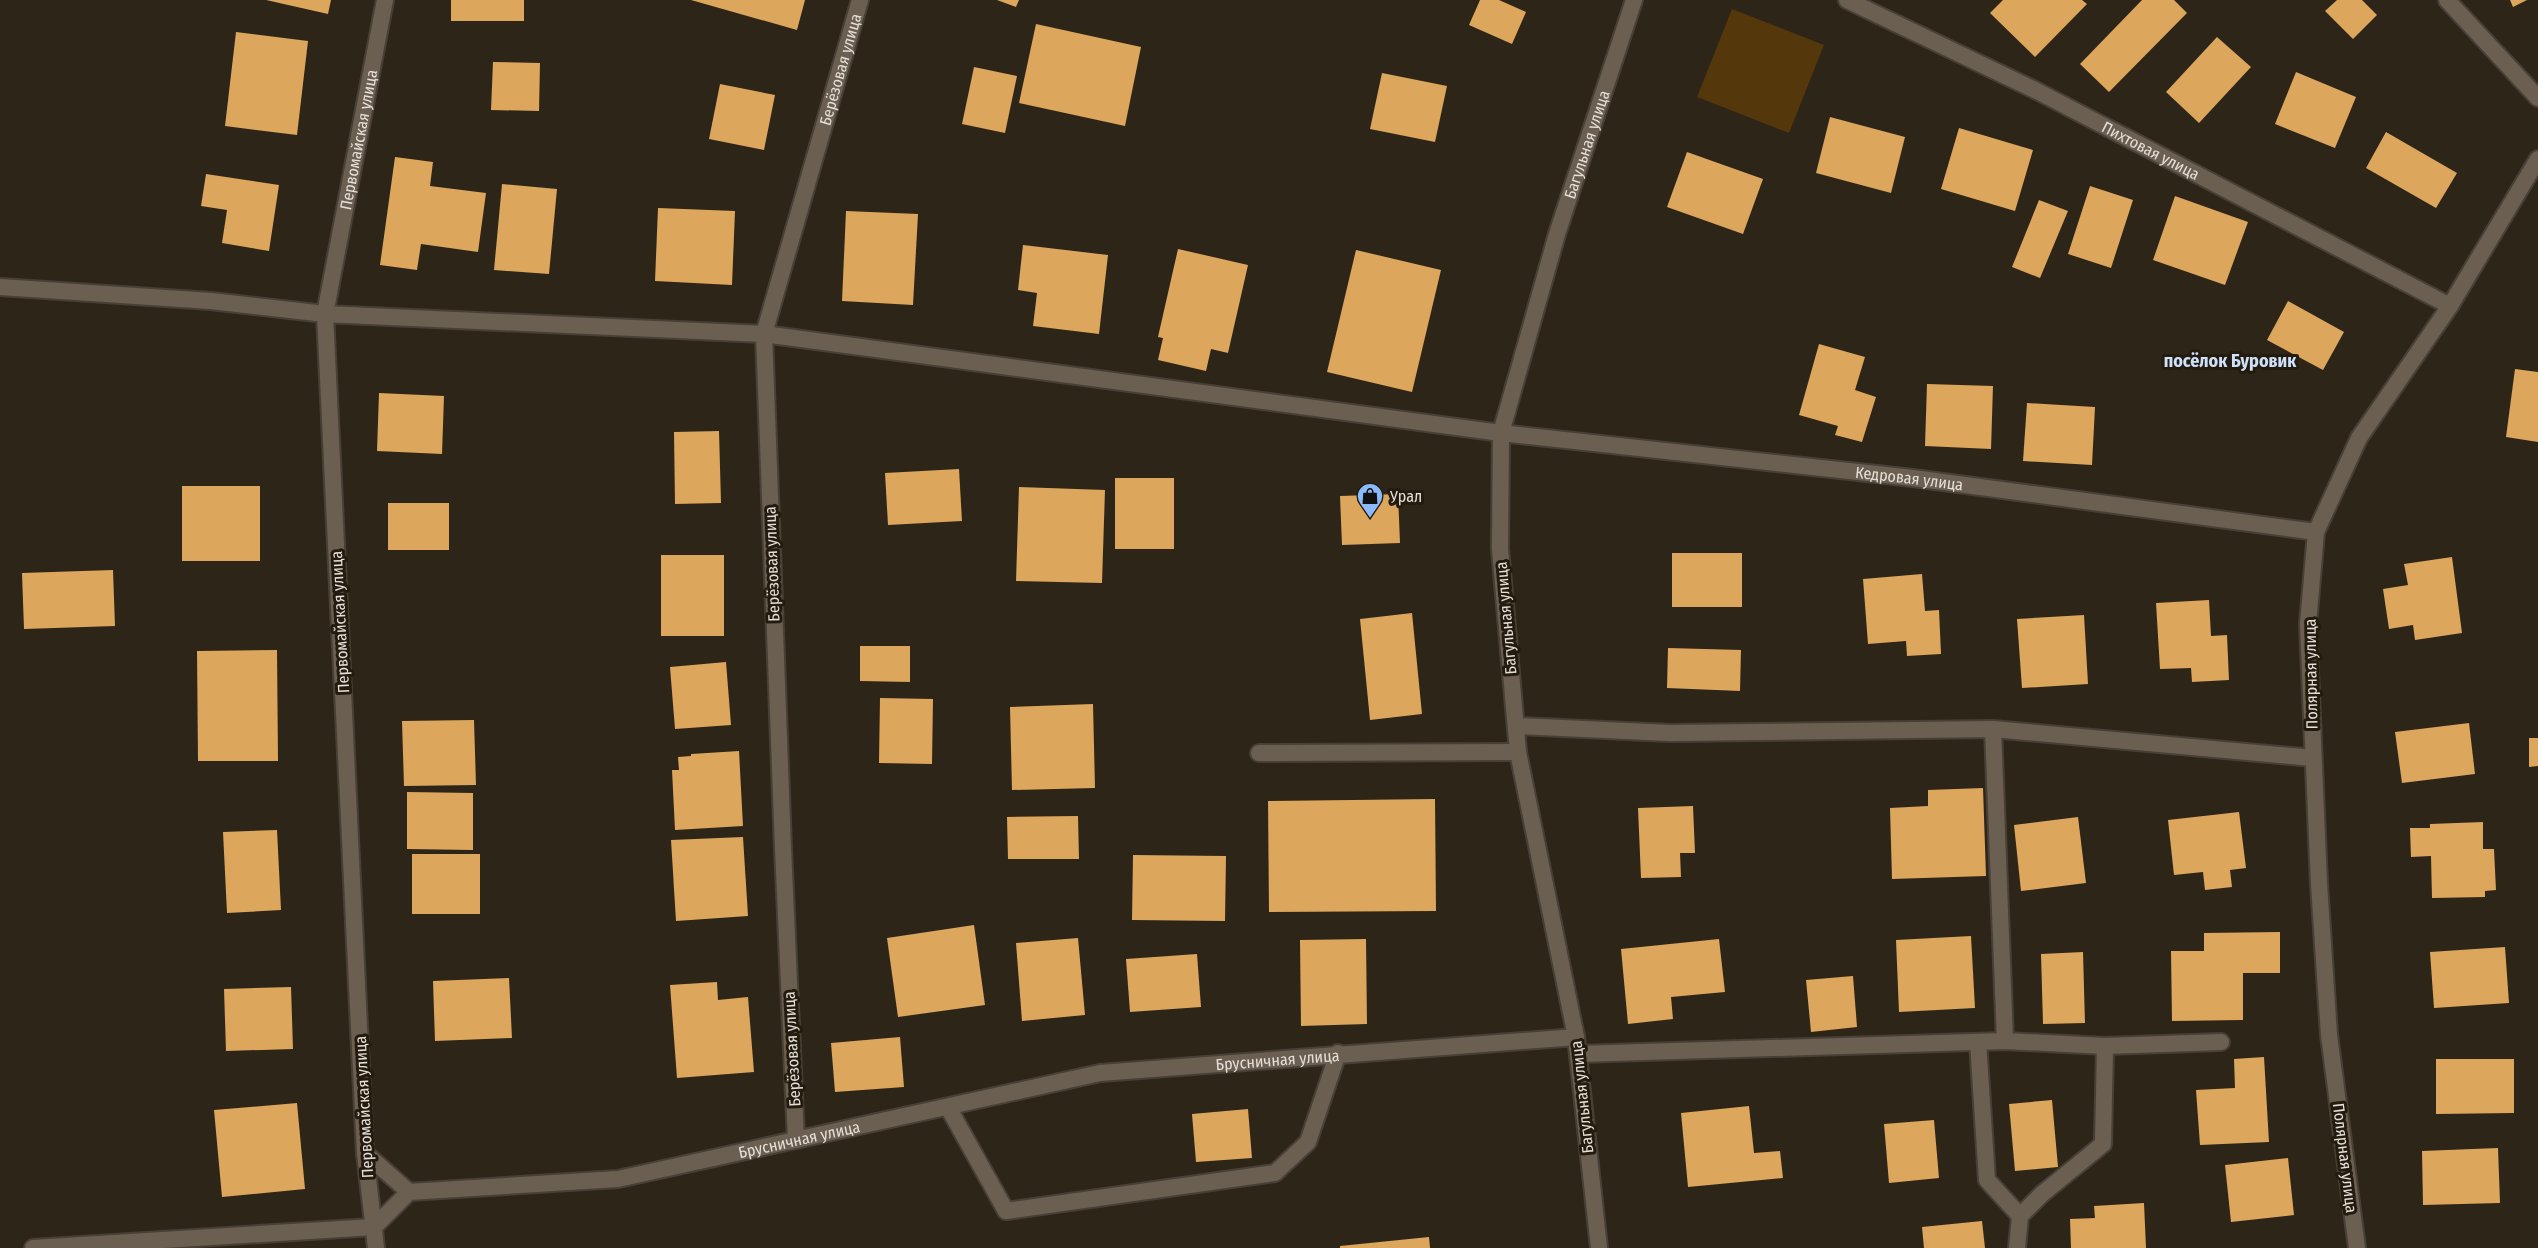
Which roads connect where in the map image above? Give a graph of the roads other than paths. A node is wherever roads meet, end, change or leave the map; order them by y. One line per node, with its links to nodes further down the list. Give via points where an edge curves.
1 (385, 0): 10 (street, Первомайская улица)
2 (860, 0): 11 (street, Берёзовая улица)
3 (1634, 0): 12 (street, Багульная улица, via 1557,234)
4 (1847, 0): 9 (street, Пихтовая улица, via 2037,91)
5 (2447, 0): 6 (street)
6 (2538, 98)
7 (2538, 159): 9 (street, Полярная улица)
8 (0, 287): 10 (street, Кедровая улица, via 211,301)
9 (2450, 306): 13 (street, Полярная улица, via 2359,438)
10 (325, 314): 11 (street, Кедровая улица); 28 (street, Первомайская улица)
11 (764, 334): 12 (street, Кедровая улица); 27 (street, Берёзовая улица)
12 (1501, 433): 13 (street, Кедровая улица, via 1913,478); 14 (street, Багульная улица, via 1500,549)
13 (2316, 532): 18 (street, Полярная улица, via 2308,624)
14 (1516, 726): 15 (street, via 1670,733); 16 (street, Багульная улица)
15 (1993, 729): 18 (street); 20 (street)
16 (1518, 752): 17 (street); 19 (street, Багульная улица)
17 (1259, 753)
18 (2313, 758): 36 (street, Полярная улица, via 2329,1035)
19 (1575, 1037): 24 (street, Брусничная улица); 25 (street, Багульная улица)
20 (2005, 1041): 21 (street); 23 (street)
21 (1978, 1042): 25 (street); 30 (street, via 1987,1180)
22 (2221, 1042): 23 (street)
23 (2105, 1046): 30 (street, via 2103,1144)
24 (1338, 1053): 26 (street, Брусничная улица, via 1100,1073); 26 (street, via 1308,1142 1275,1173 1006,1211)
25 (1578, 1054): 34 (street, Багульная улица)
26 (948, 1107): 27 (street, Брусничная улица)
27 (796, 1140): 29 (street, Брусничная улица, via 618,1179)
28 (365, 1153): 29 (street); 31 (street, Первомайская улица)
29 (409, 1192): 31 (street)
30 (2020, 1216): 35 (street)
31 (374, 1227): 32 (street); 33 (street, Первомайская улица)
32 (33, 1248)
33 (376, 1248)
34 (1599, 1248)
35 (2018, 1248)
36 (2357, 1248)

